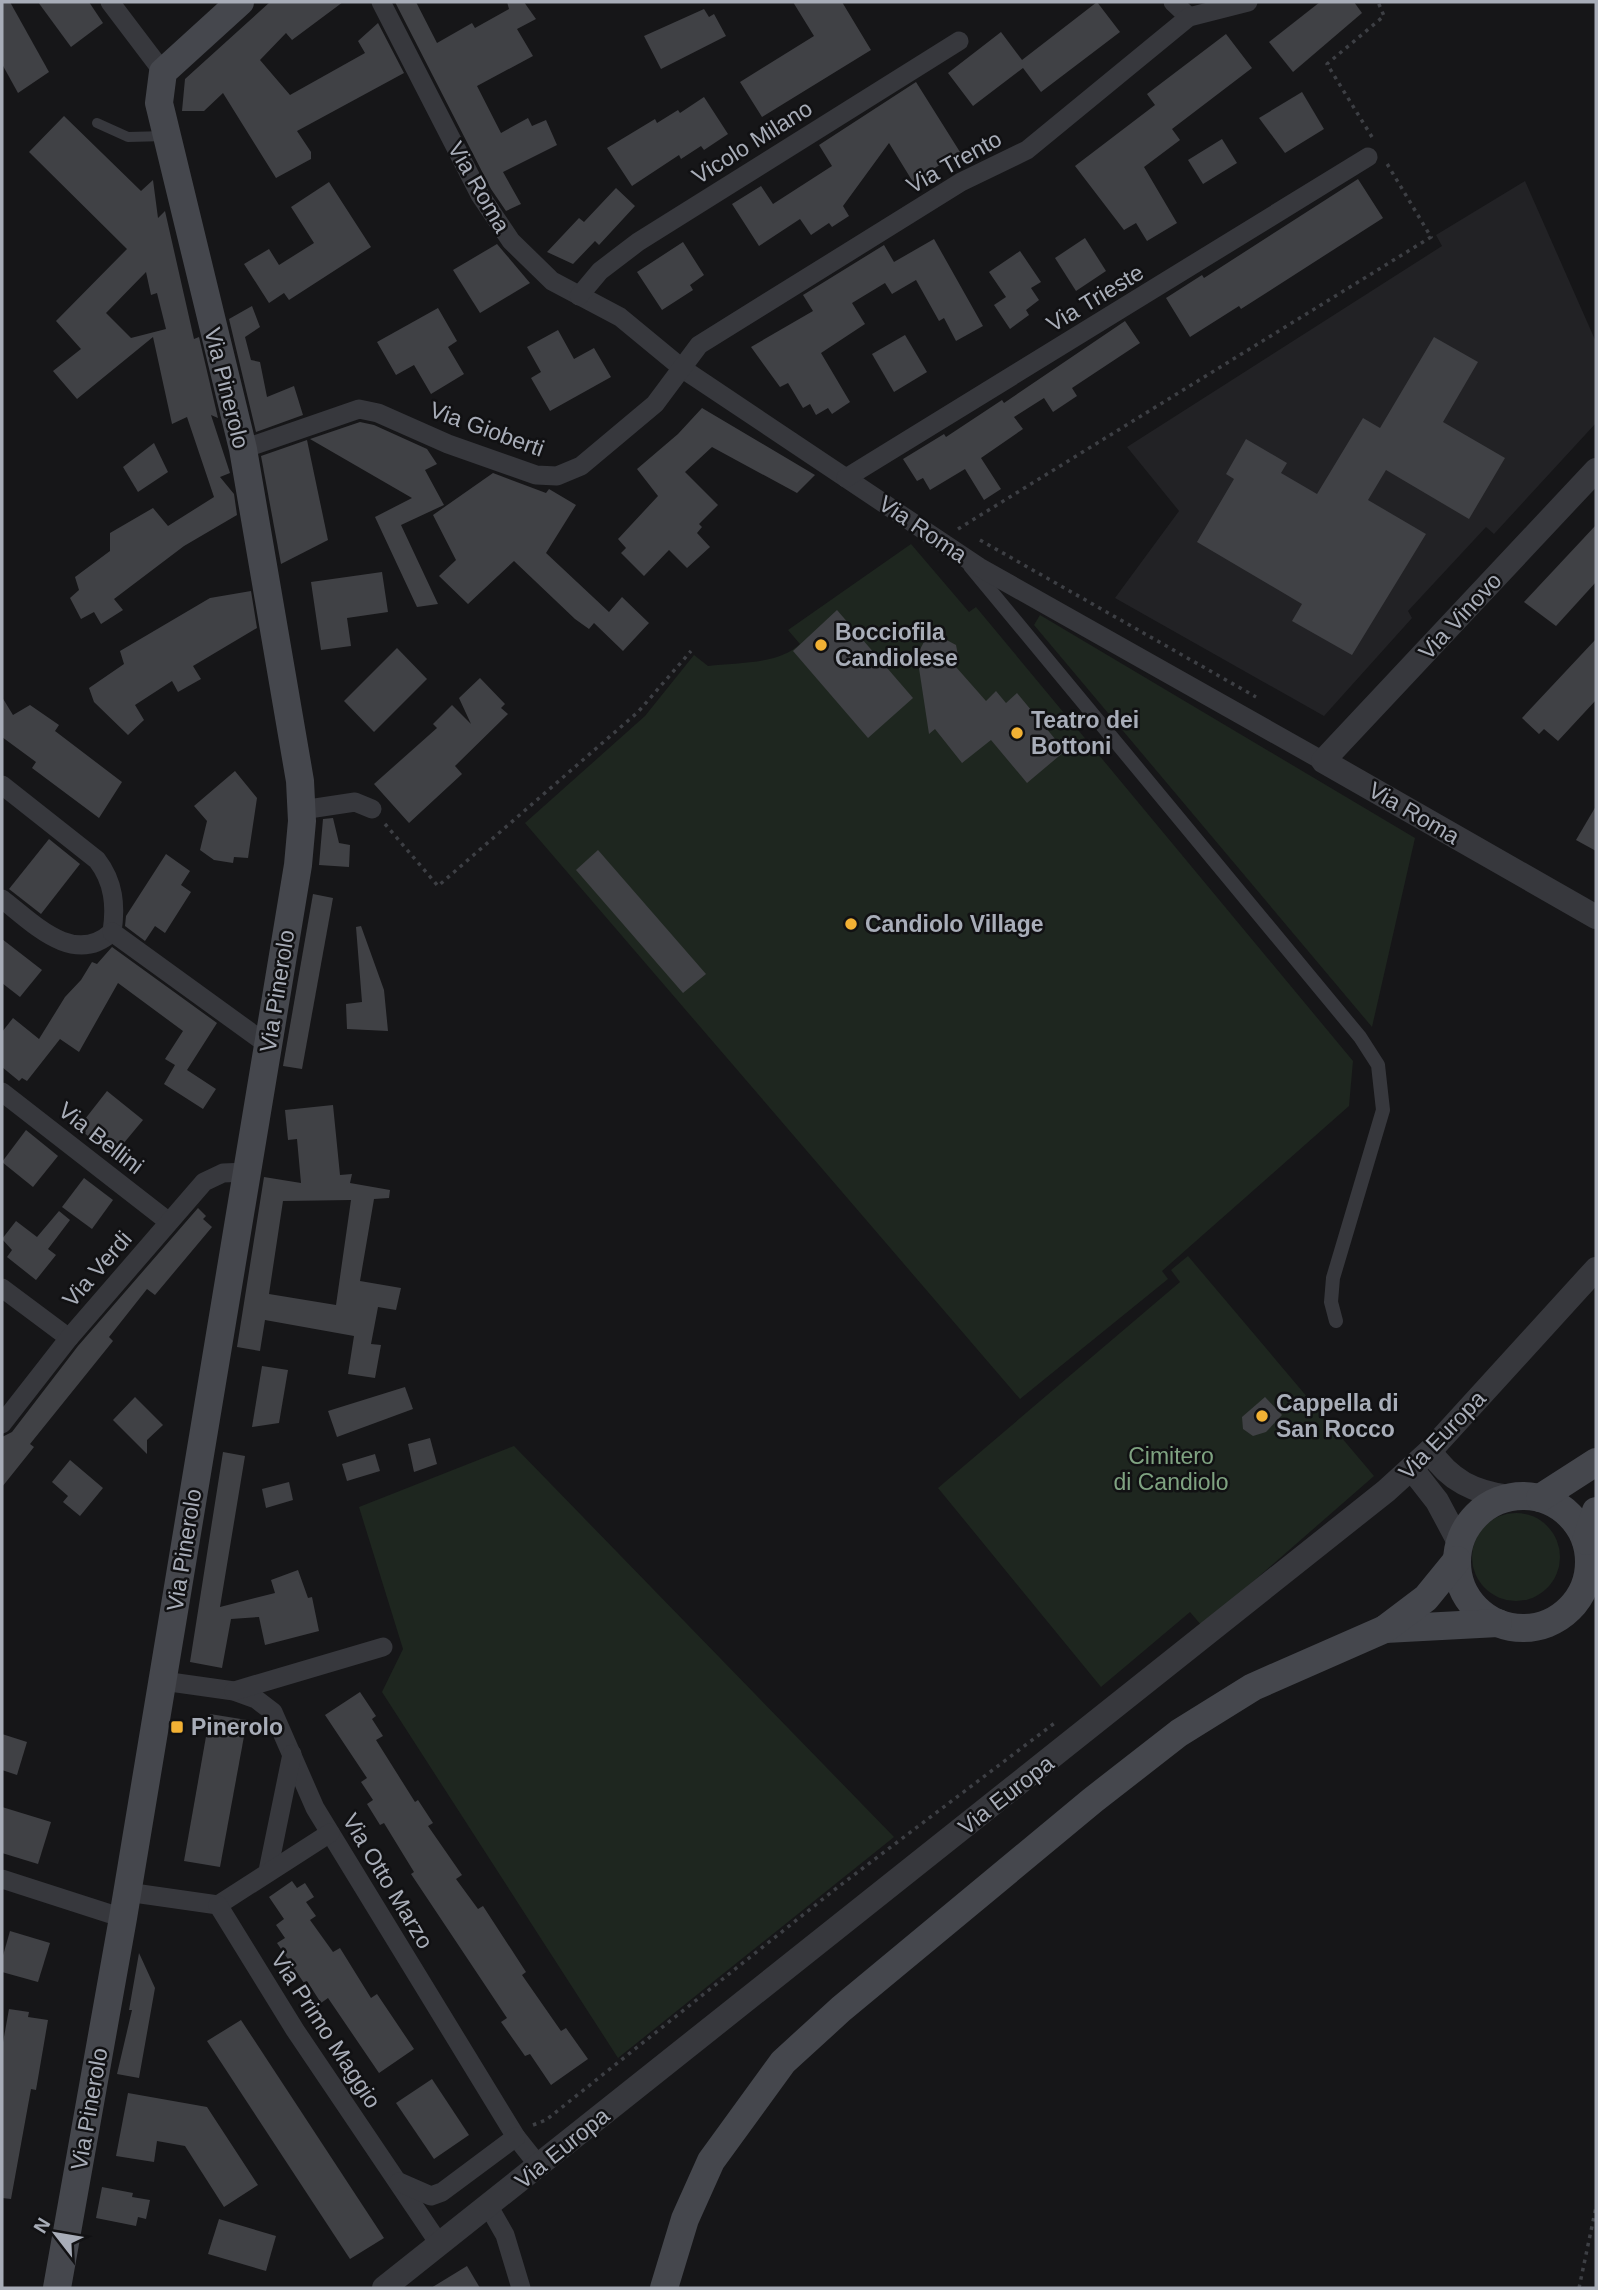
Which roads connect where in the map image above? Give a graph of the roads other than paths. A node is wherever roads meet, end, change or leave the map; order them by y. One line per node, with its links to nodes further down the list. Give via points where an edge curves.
1 (110, 2): 8 (street)
2 (240, 2): 8 (main road)
3 (1173, 2): 6 (street)
4 (1248, 2): 6 (street, Via Trento)
5 (384, 3): 12 (street, Via Roma, via 480,195 511,241 552,281)
6 (1189, 17): 13 (street, Via Trento, via 1027,150 961,182 699,345)
7 (959, 41): 12 (street, Vicolo Milano, via 638,242 600,271)
8 (163, 72): 10 (main road, Via Pinerolo, via 159,103)
9 (97, 123): 10 (lane, via 128,137)
10 (166, 136): 14 (main road, Via Pinerolo)
11 (1375, 152): 16 (street, Via Trieste)
12 (579, 296): 13 (street, Via Roma, via 620,317)
13 (683, 369): 14 (street, Via Gioberti, via 655,404 604,448 557,477 536,475 448,444 378,412 359,409); 16 (street, Via Roma)
14 (243, 449): 21 (main road, Via Pinerolo)
15 (1596, 470): 18 (street, Via Vinovo)
16 (846, 478): 17 (street, Via Roma)
17 (960, 554): 18 (street, Via Roma); 31 (street, via 1360,1037 1378,1065 1383,1110 1333,1278 1331,1302)
18 (1323, 761): 23 (street, Via Roma)
19 (2, 785): 24 (street, via 97,860 105,871 115,911)
20 (372, 809): 21 (street, via 355,802)
21 (302, 810): 25 (main road, Via Pinerolo, via 298,865)
22 (2, 899): 24 (street, via 48,935 76,946 101,943)
23 (1596, 917)
24 (112, 932): 25 (street)
25 (268, 1045): 27 (main road, Via Pinerolo)
26 (2, 1092): 28 (street, Via Bellini)
27 (247, 1172): 28 (street, Via Verdi, via 223,1173 204,1182); 45 (main road, Via Pinerolo)
28 (169, 1222): 32 (street, Via Verdi)
29 (1596, 1269): 34 (street, Via Europa)
30 (2, 1289): 32 (street)
31 (1336, 1321)
32 (69, 1338): 33 (street, Via Verdi)
33 (2, 1424)
34 (1430, 1451): 36 (street, Via Europa); 37 (street, via 1441,1468 1459,1482 1483,1493)
35 (1596, 1462): 38 (main road)
36 (1412, 1469): 41 (street, via 1437,1501); 54 (street, Via Europa)
37 (1509, 1497): 38 (main road); 41 (main road, via 1478,1514)
38 (1540, 1497): 40 (main road, via 1576,1522)
39 (1596, 1511): 40 (main road)
40 (1586, 1541): 42 (main road, via 1589,1564 1585,1586 1573,1605 1556,1620 1537,1627)
41 (1459, 1552): 42 (main road, via 1460,1580 1468,1598); 43 (main road, via 1426,1598)
42 (1497, 1623): 43 (main road)
43 (1385, 1629): 61 (main road, via 1253,1687 1179,1733 1040,1843 783,2062 712,2161 685,2219)
44 (383, 1647): 46 (street)
45 (163, 1681): 46 (street, Via Otto Marzo); 51 (main road, Via Pinerolo)
46 (234, 1691): 47 (street, Via Otto Marzo, via 273,1712)
47 (292, 1754): 48 (street, Via Otto Marzo); 49 (street)
48 (330, 1833): 49 (street); 53 (street, Via Otto Marzo)
49 (268, 1871): 52 (street)
50 (2, 1879): 51 (street)
51 (125, 1905): 52 (street); 58 (main road, Via Pinerolo)
52 (218, 1905): 55 (street, Via Primo Maggio)
53 (522, 2129): 54 (street, Via Otto Marzo); 55 (street, via 442,2192 431,2196)
54 (539, 2166): 56 (street, Via Europa)
55 (394, 2180): 57 (street, Via Primo Maggio)
56 (489, 2207): 57 (street, Via Europa); 60 (street, via 505,2235)
57 (440, 2245): 59 (street, Via Europa)
58 (57, 2288)
59 (384, 2288)
60 (521, 2288)
61 (664, 2288)

